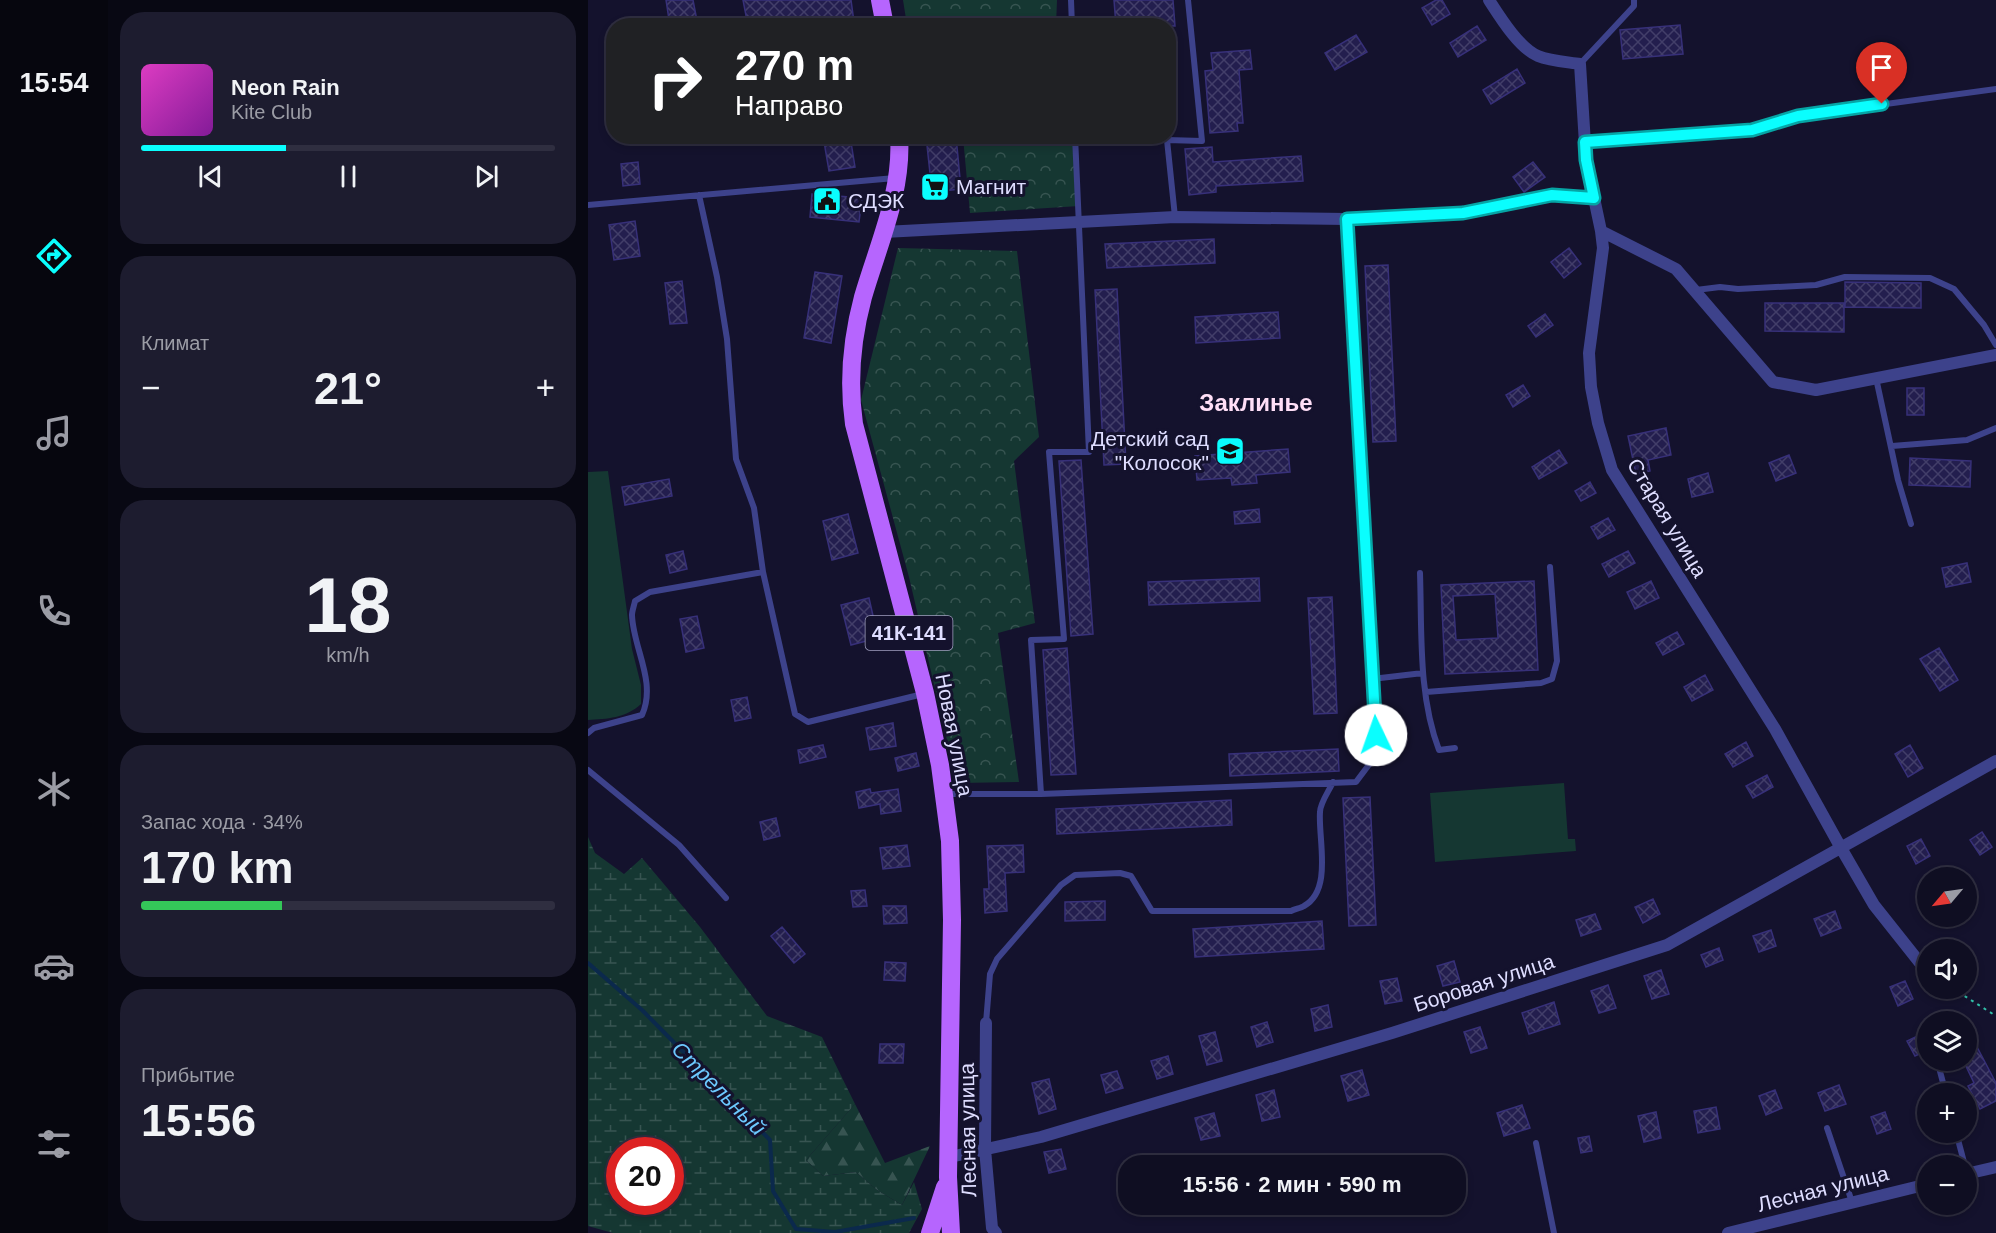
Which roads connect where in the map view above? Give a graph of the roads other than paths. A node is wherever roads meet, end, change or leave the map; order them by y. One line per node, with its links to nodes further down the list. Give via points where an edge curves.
1 (880, 0): 6 (main road)
2 (1071, 0): 7 (lane)
3 (1188, 0): 10 (lane, via 1202,141)
4 (1489, 0): 8 (street, via 1524,47 1538,56)
5 (1634, 0): 8 (lane, via 1634,6)
6 (883, 18)
7 (1072, 18)
8 (1580, 64): 11 (street, Старая улица)
9 (1996, 89): 11 (lane, via 1798,116 1752,130)
10 (1176, 140)
11 (1585, 142): 17 (street, Старая улица)
12 (899, 144): 15 (main road, Новая улица / 41К-141)
13 (1076, 144): 21 (lane)
14 (1167, 144): 19 (lane)
15 (897, 178): 16 (lane); 23 (main road, Новая улица / 41К-141)
16 (699, 195): 18 (lane); 32 (lane, via 727,339 736,459 754,508)
17 (1594, 198): 20 (street, via 1552,195 1463,213); 22 (street, Старая улица)
18 (588, 205)
19 (1174, 217): 20 (street); 21 (street)
20 (1347, 219): 35 (lane)
21 (1078, 222): 23 (street); 44 (lane, via 1089,452 1050,452 1064,639 1030,640)
22 (1602, 231): 24 (street, via 1676,269); 45 (street, Старая улица, via 1589,352 1598,423 1612,470 1775,729)
23 (884, 232): 37 (main road, Новая улица / 41К-141, via 856,332 850,398)
24 (1694, 290): 25 (lane, via 1816,285 1845,277 1930,278 1954,289); 27 (street, via 1773,382 1816,390)
25 (1996, 345)
26 (1996, 355): 27 (street)
27 (1876, 378): 29 (lane)
28 (1996, 428): 29 (lane, via 1967,440)
29 (1892, 446): 30 (lane)
30 (1911, 524)
31 (1550, 567): 36 (lane, via 1557,661 1552,679)
32 (763, 572): 37 (lane, via 795,714 808,722); 38 (lane, via 650,592 635,601 632,616 647,688 645,709 642,715)
33 (1420, 573): 34 (lane)
34 (1423, 673): 35 (lane); 36 (lane)
35 (1372, 680): 42 (lane, via 1377,754 1356,782)
36 (1426, 692): 39 (lane, via 1439,750)
37 (925, 693): 43 (main road, Новая улица / 41К-141)
38 (588, 733)
39 (1455, 748)
40 (1996, 760): 45 (street, Боровая улица)
41 (588, 770): 46 (lane, via 679,845)
42 (1333, 782): 44 (lane); 48 (lane, via 1320,810 1323,856 1317,895 1305,906 1291,911 1152,911 1131,876 1075,875 1061,885 996,959 990,974)
43 (944, 794): 44 (lane); 52 (main road, Новая улица / 41К-141, via 950,841)
44 (1041, 794)
45 (1841, 848): 47 (street, Старая улица, via 1874,904); 51 (street, Боровая улица, via 1667,945 1381,1037 1041,1137)
46 (726, 898)
47 (1917, 959)
48 (986, 1023): 51 (street, Лесная улица)
49 (1827, 1128): 57 (lane)
50 (1536, 1143): 61 (lane)
51 (985, 1149): 52 (street, Боровая улица); 60 (street, Лесная улица, via 992,1228)
52 (950, 1157): 55 (main road, Новая улица / 41К-141)
53 (1996, 1167): 54 (street)
54 (1977, 1172)
55 (948, 1177): 58 (main road, 41К-141); 59 (main road, 41К-141)
56 (1917, 1187): 57 (street, Лесная улица)
57 (1852, 1202): 62 (street, Лесная улица)
58 (930, 1233)
59 (951, 1233)
60 (996, 1233)
61 (1554, 1233)
62 (1728, 1233)

